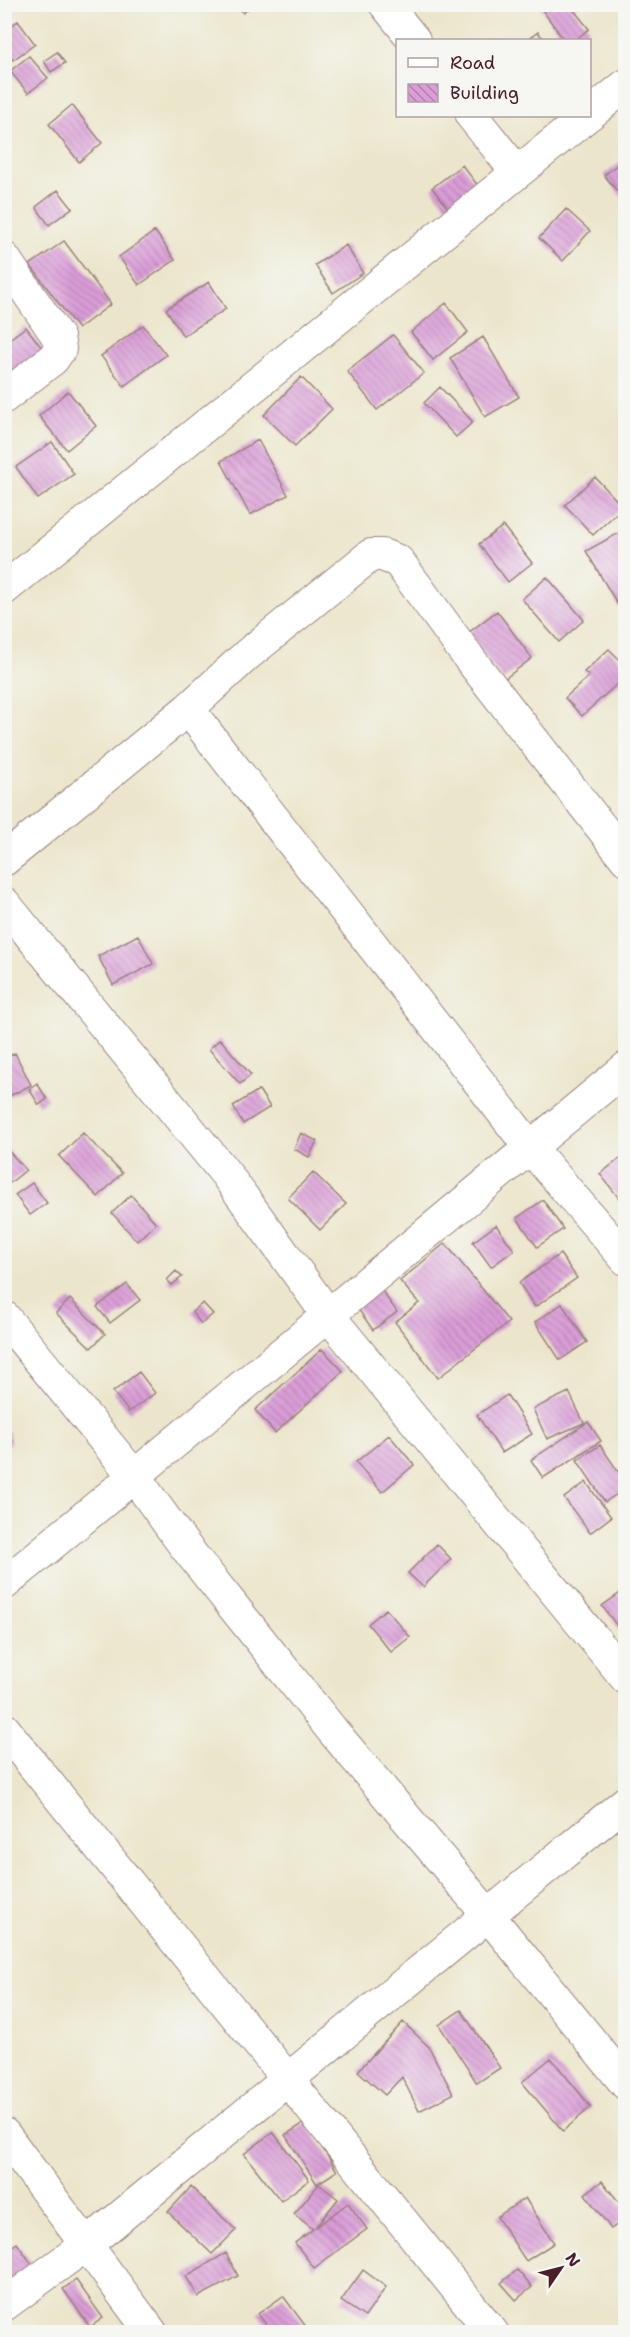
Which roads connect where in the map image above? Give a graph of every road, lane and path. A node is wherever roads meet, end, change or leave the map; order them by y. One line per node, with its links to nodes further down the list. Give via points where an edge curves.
1 (385, 4): 2 (street)
2 (413, 39)
3 (626, 85): 4 (street)
4 (591, 113)
5 (473, 117): 7 (street)
6 (585, 117): 7 (street)
7 (516, 171): 10 (street)
8 (4, 258): 9 (street, via 58,337 60,348 53,359)
9 (4, 397)
10 (4, 589)
11 (188, 709): 12 (street, via 361,561 370,555 392,557); 13 (street); 16 (street)
12 (626, 859)
13 (4, 860)
14 (4, 903): 18 (street, via 226,1174)
15 (626, 1068): 16 (street)
16 (529, 1146): 17 (street); 18 (street)
17 (626, 1259)
18 (328, 1315): 20 (street); 22 (street)
19 (4, 1317): 20 (street)
20 (134, 1476): 21 (street); 25 (street, via 183,1545)
21 (4, 1584)
22 (626, 1678)
23 (4, 1730): 26 (street)
24 (626, 1802): 25 (street)
25 (488, 1915): 26 (street); 27 (street)
26 (288, 2080): 29 (street); 32 (street)
27 (626, 2084)
28 (4, 2134): 29 (street)
29 (86, 2245): 30 (street); 31 (street)
30 (4, 2305)
31 (151, 2332)
32 (492, 2332)

